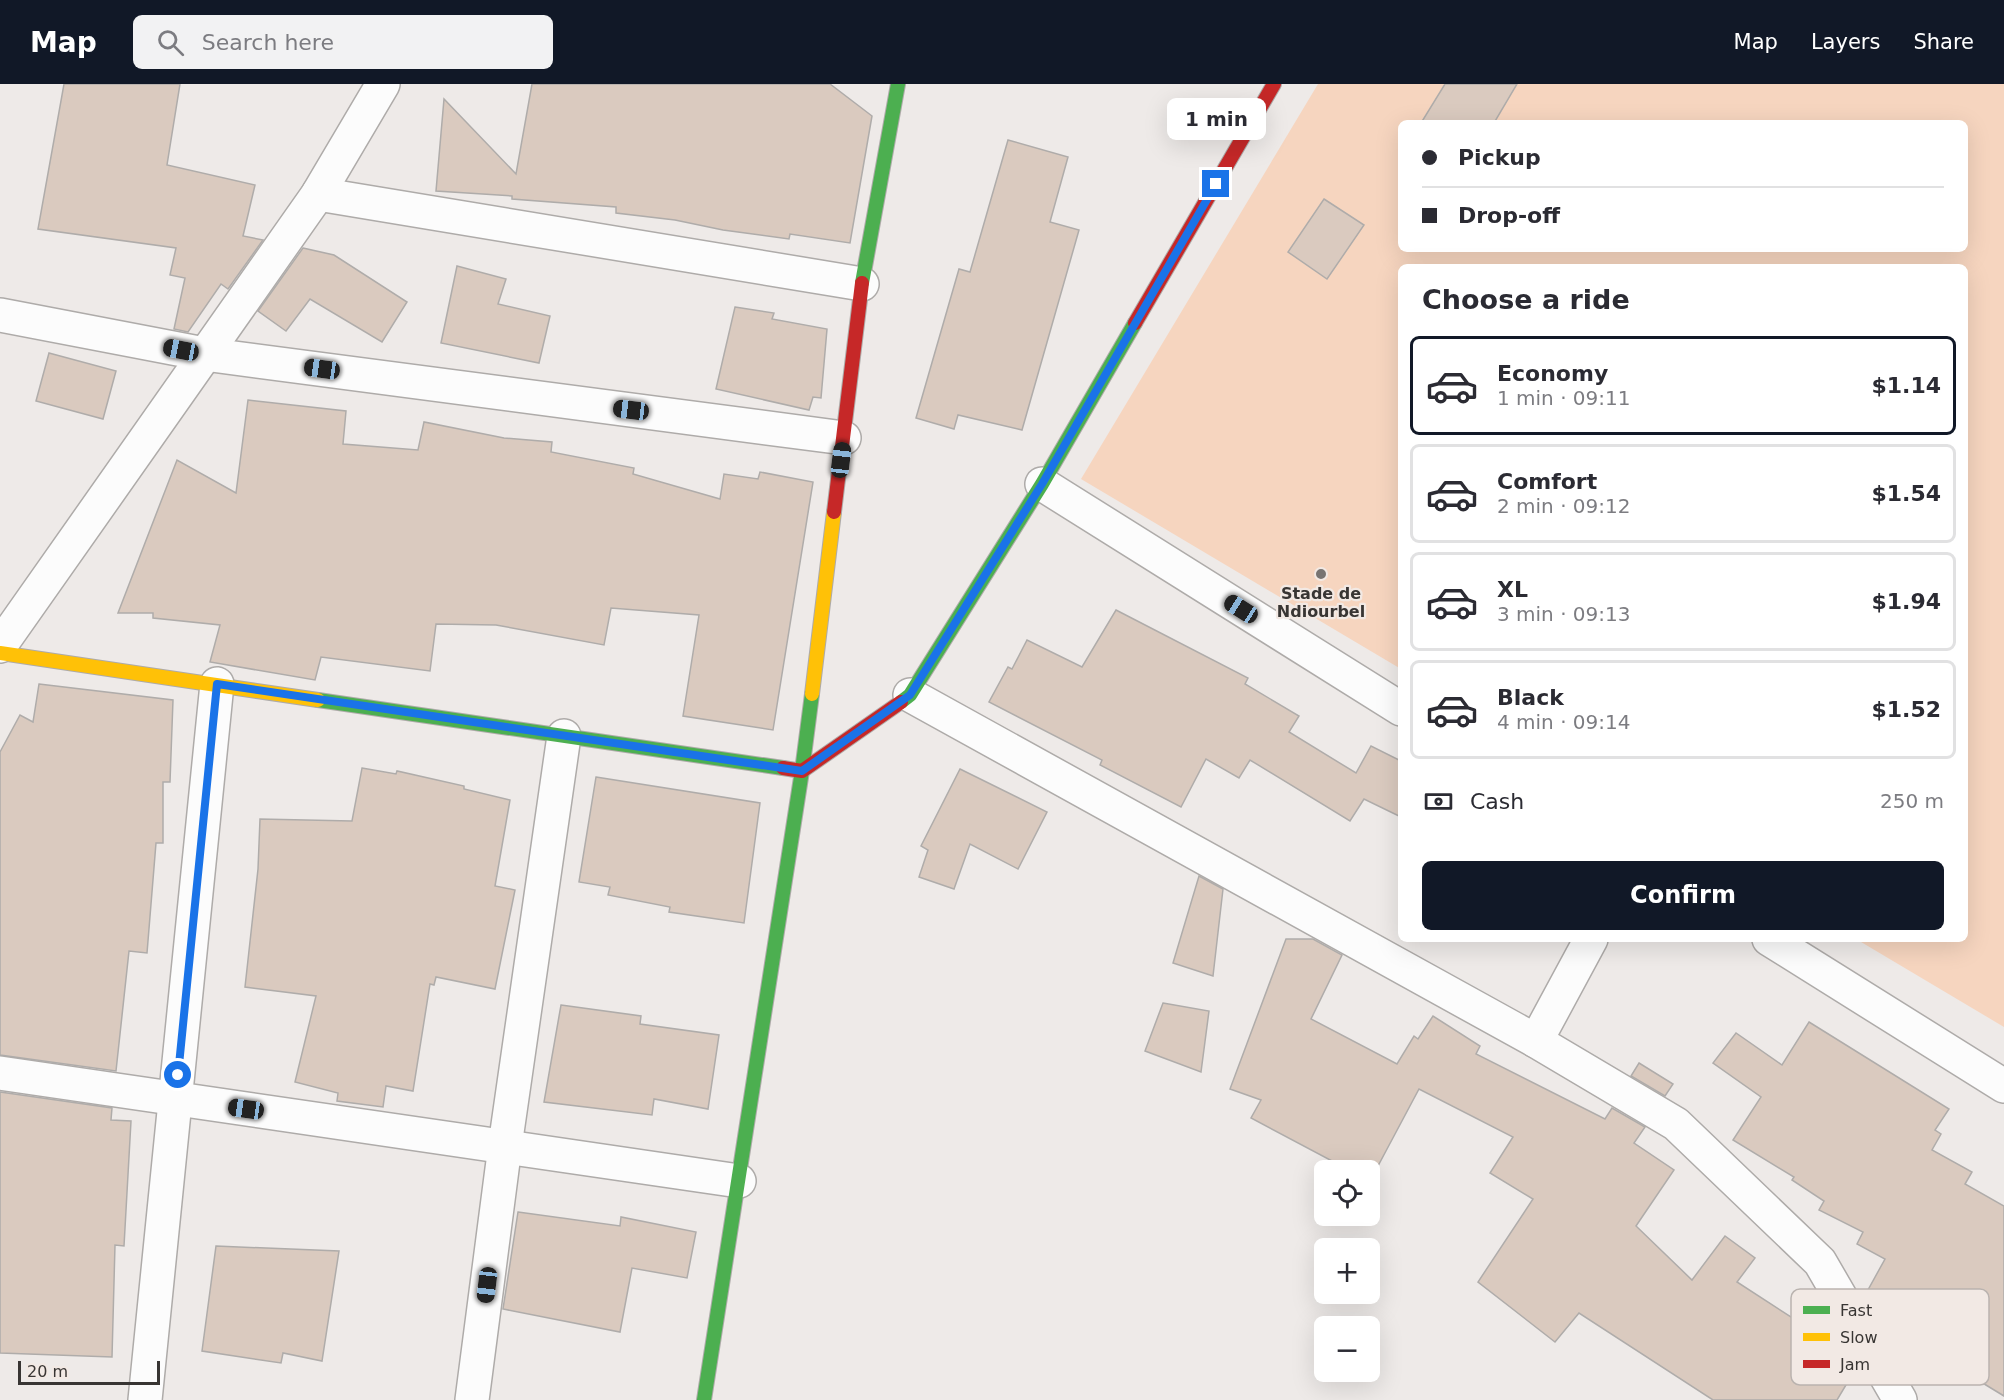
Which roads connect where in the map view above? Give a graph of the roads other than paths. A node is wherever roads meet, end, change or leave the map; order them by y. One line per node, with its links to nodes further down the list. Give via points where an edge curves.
1 (383, 84): 4 (street)
2 (898, 84): 5 (street)
3 (1274, 84): 9 (street)
4 (318, 194): 5 (street); 7 (street)
5 (862, 284): 8 (street)
6 (0, 315): 7 (street)
7 (204, 354): 8 (street); 10 (street)
8 (844, 438): 16 (street)
9 (1042, 484): 13 (street); 14 (street)
10 (0, 646)
11 (0, 653): 12 (street)
12 (217, 684): 15 (street); 22 (street)
13 (910, 695): 16 (street); 19 (street)
14 (1398, 707)
15 (564, 736): 16 (street); 23 (street)
16 (802, 771): 24 (street)
17 (1589, 942): 19 (street)
18 (1774, 942): 21 (street)
19 (1536, 1041): 25 (street, via 1676,1124 1820,1262)
20 (0, 1073): 22 (street)
21 (2004, 1086)
22 (176, 1098): 23 (street); 27 (street)
23 (505, 1146): 24 (street); 28 (street)
24 (739, 1181): 29 (street)
25 (1836, 1289)
26 (1891, 1385): 30 (street)
27 (145, 1400)
28 (472, 1400)
29 (704, 1400)
30 (1900, 1400)

